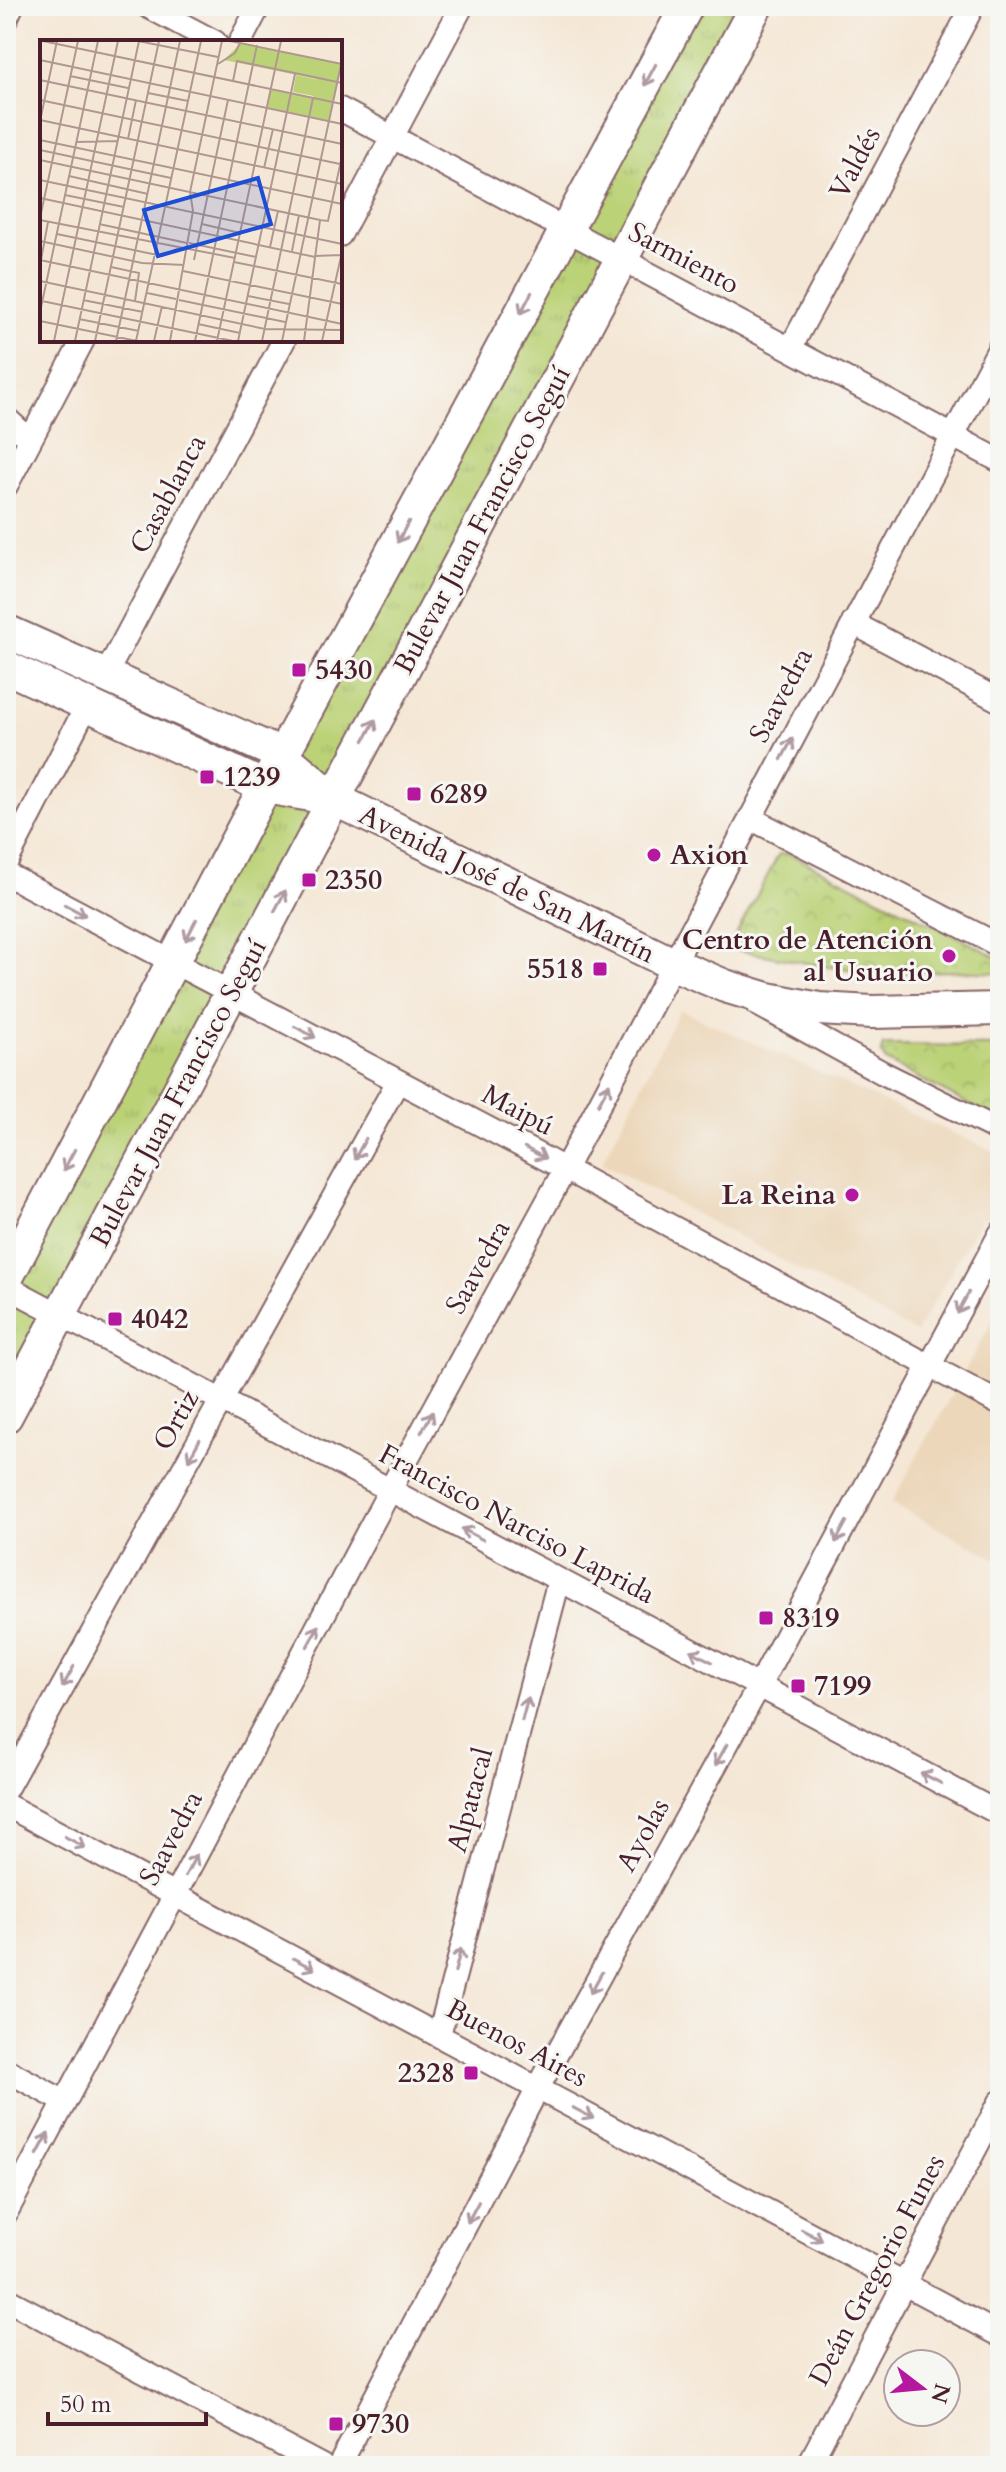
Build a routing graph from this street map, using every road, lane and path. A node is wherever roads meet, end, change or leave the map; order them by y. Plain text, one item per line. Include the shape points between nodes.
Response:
1 (12, 6) edge
2 (147, 6) edge
3 (259, 6) edge
4 (462, 6) edge
5 (687, 6) edge
6 (756, 6) edge
7 (973, 6) edge
8 (6, 19) edge
9 (211, 40) edge
10 (241, 40) edge
11 (342, 110) edge
12 (393, 137) junction
13 (566, 229) junction
14 (342, 231) edge
15 (621, 259) junction
16 (82, 342) edge
17 (283, 342) edge
18 (1000, 347) edge
19 (790, 349) junction
20 (6, 418) edge
21 (953, 436) junction
22 (30, 440) junction
23 (1000, 461) edge
24 (6, 486) edge
25 (853, 623) junction
26 (6, 631) edge
27 (6, 667) edge
28 (105, 676) junction
29 (1000, 701) edge
30 (87, 705) junction
31 (282, 755) junction
32 (265, 787) junction
33 (334, 799) junction
34 (750, 818) junction
35 (6, 863) edge
36 (6, 874) edge
37 (1000, 946) edge
38 (174, 963) junction
39 (673, 964) junction
40 (725, 986) junction
41 (231, 993) junction
42 (1000, 1009) edge
43 (398, 1081) junction
44 (1000, 1131) edge
45 (565, 1169) junction
46 (1000, 1234) edge
47 (6, 1279) edge
48 (6, 1286) edge
49 (59, 1316) junction
50 (930, 1366) junction
51 (221, 1401) junction
52 (1000, 1404) edge
53 (6, 1416) edge
54 (390, 1490) junction
55 (559, 1580) junction
56 (759, 1686) junction
57 (6, 1789) edge
58 (6, 1805) edge
59 (1000, 1814) edge
60 (175, 1895) junction
61 (439, 2035) junction
62 (6, 2070) edge
63 (538, 2088) junction
64 (65, 2102) junction
65 (1000, 2102) edge
66 (6, 2213) edge
67 (904, 2284) junction
68 (6, 2299) edge
69 (1000, 2335) edge
70 (322, 2466) edge
71 (339, 2466) edge
72 (808, 2466) edge

1 - 8 street
2 - 9 street
3 - 10 street
4 - 12 street
5 -> 13 main road
6 - 15 main road, Bulevar Juan Francisco Seguí
7 - 19 street, Valdés
11 - 12 street, Sarmiento
12 - 13 street, Sarmiento
12 - 14 street
13 - 15 street, Sarmiento
13 -> 31 main road
15 - 19 street, Sarmiento
33 -> 15 main road, Bulevar Juan Francisco Seguí
16 - 22 street
17 - 28 street, Casablanca
18 - 21 street, Saavedra
19 - 21 street, Sarmiento
20 - 22 street
21 - 23 street, Sarmiento
21 - 25 street, Saavedra
22 - 24 street
25 - 29 street
34 -> 25 street, Saavedra
26 - 28 main road, Avenida José de San Martín
27 - 30 main road, Avenida José de San Martín
28 - 31 main road, Avenida José de San Martín
30 - 32 main road, Avenida José de San Martín
30 - 35 street
31 - 32 main road
31 - 33 main road, Avenida José de San Martín
32 - 33 main road, Avenida José de San Martín
32 -> 38 main road
33 - 39 main road, Avenida José de San Martín
41 -> 33 main road, Bulevar Juan Francisco Seguí
34 - 37 street
34 - 39 street, Saavedra
36 -> 38 street, Maipú
38 - 41 street, Maipú
38 -> 47 main road
39 - 40 main road, Avenida José de San Martín
45 -> 39 street, Saavedra
40 - 42 main road, Avenida José de San Martín via 819,1009
40 - 44 street, Avenida José de San Martín
41 -> 43 street, Maipú
41 - 49 main road, Bulevar Juan Francisco Seguí
43 -> 45 street, Maipú
43 -> 51 street, Ortiz
45 - 50 street, Maipú
54 -> 45 street, Saavedra
46 -> 50 street, Ayolas
48 - 49 street, Francisco Narciso Laprida
49 - 51 street, Francisco Narciso Laprida
49 - 53 main road, Bulevar Juan Francisco Seguí
50 - 52 street, Maipú
50 -> 56 street, Ayolas
51 - 54 street, Francisco Narciso Laprida
51 -> 57 street, Ortiz
55 -> 54 street, Francisco Narciso Laprida
60 -> 54 street, Saavedra
56 -> 55 street, Francisco Narciso Laprida
61 -> 55 street, Alpatacal
59 -> 56 street, Francisco Narciso Laprida
56 -> 63 street, Ayolas
58 -> 60 street, Buenos Aires
60 -> 61 street, Buenos Aires
60 - 64 street, Saavedra
61 - 63 street, Buenos Aires
62 - 64 street
63 -> 67 street, Buenos Aires
63 -> 71 street, Ayolas
66 -> 64 street, Saavedra
65 - 67 street, Deán Gregorio Funes
67 - 69 street, Buenos Aires
67 - 72 street, Deán Gregorio Funes
68 - 70 street

